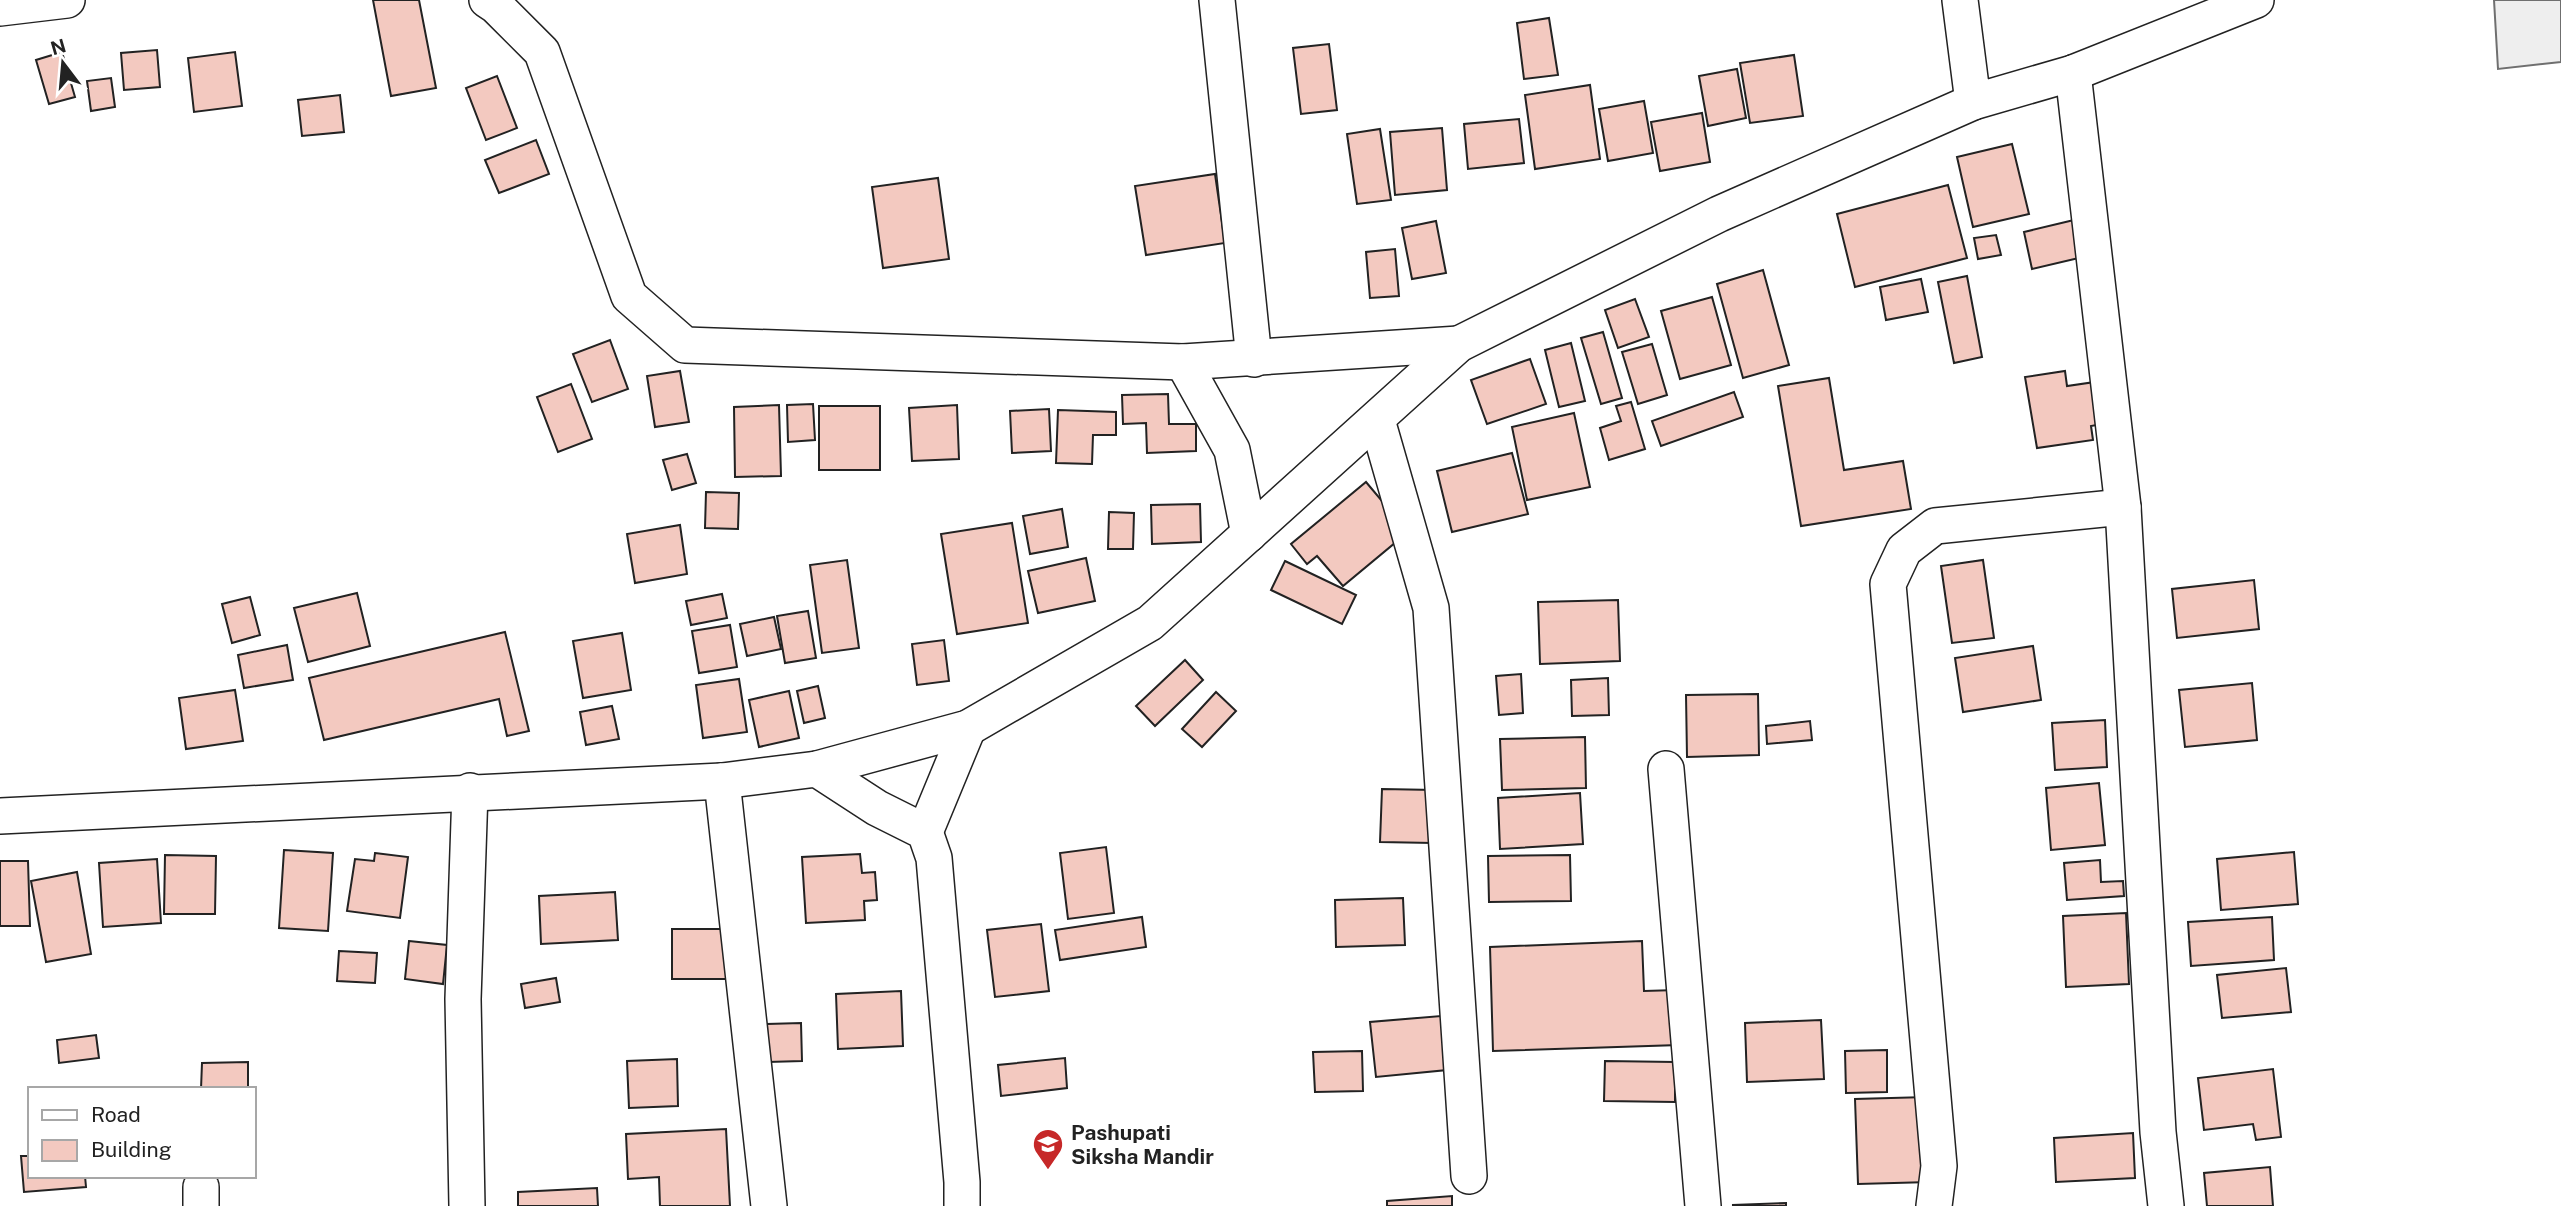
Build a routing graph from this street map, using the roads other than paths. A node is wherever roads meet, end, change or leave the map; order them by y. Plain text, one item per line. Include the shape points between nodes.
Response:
1 (67, 0) edge
2 (487, 0) edge
3 (1217, 0) edge
4 (1960, 0) edge
5 (2256, 0) edge
6 (0, 8) edge
7 (2073, 73) junction
8 (1973, 102) junction
9 (1459, 344) junction
10 (1254, 359) junction
11 (1183, 362) junction
12 (1377, 420) junction
13 (2123, 507) junction
14 (1249, 534) junction
15 (968, 728) junction
16 (817, 769) junction
17 (1666, 769) dead end
18 (722, 781) junction
19 (470, 792) junction
20 (0, 816) edge
21 (925, 832) junction
22 (1469, 1176) dead end
23 (467, 1206) edge
24 (769, 1206) edge
25 (962, 1206) edge
26 (1703, 1206) edge
27 (1934, 1206) edge
28 (2166, 1206) edge

1 - 6 street
2 - 11 street via 542,52 629,296 685,345
3 - 10 street
4 - 8 street
5 - 7 street
7 - 8 street
7 - 13 street
8 - 9 street via 1719,214
9 - 10 street
9 - 12 street
10 - 11 street
11 - 14 street via 1232,450
12 - 14 street
12 - 22 street via 1431,608
13 - 27 street via 1935,526 1904,550 1888,584 1939,1166
13 - 28 street
14 - 15 street via 1150,622
15 - 16 street
15 - 21 street
16 - 18 street
16 - 21 street
17 - 26 street
18 - 19 street
18 - 24 street
19 - 20 street
19 - 23 street via 463,999
21 - 25 street via 934,858

